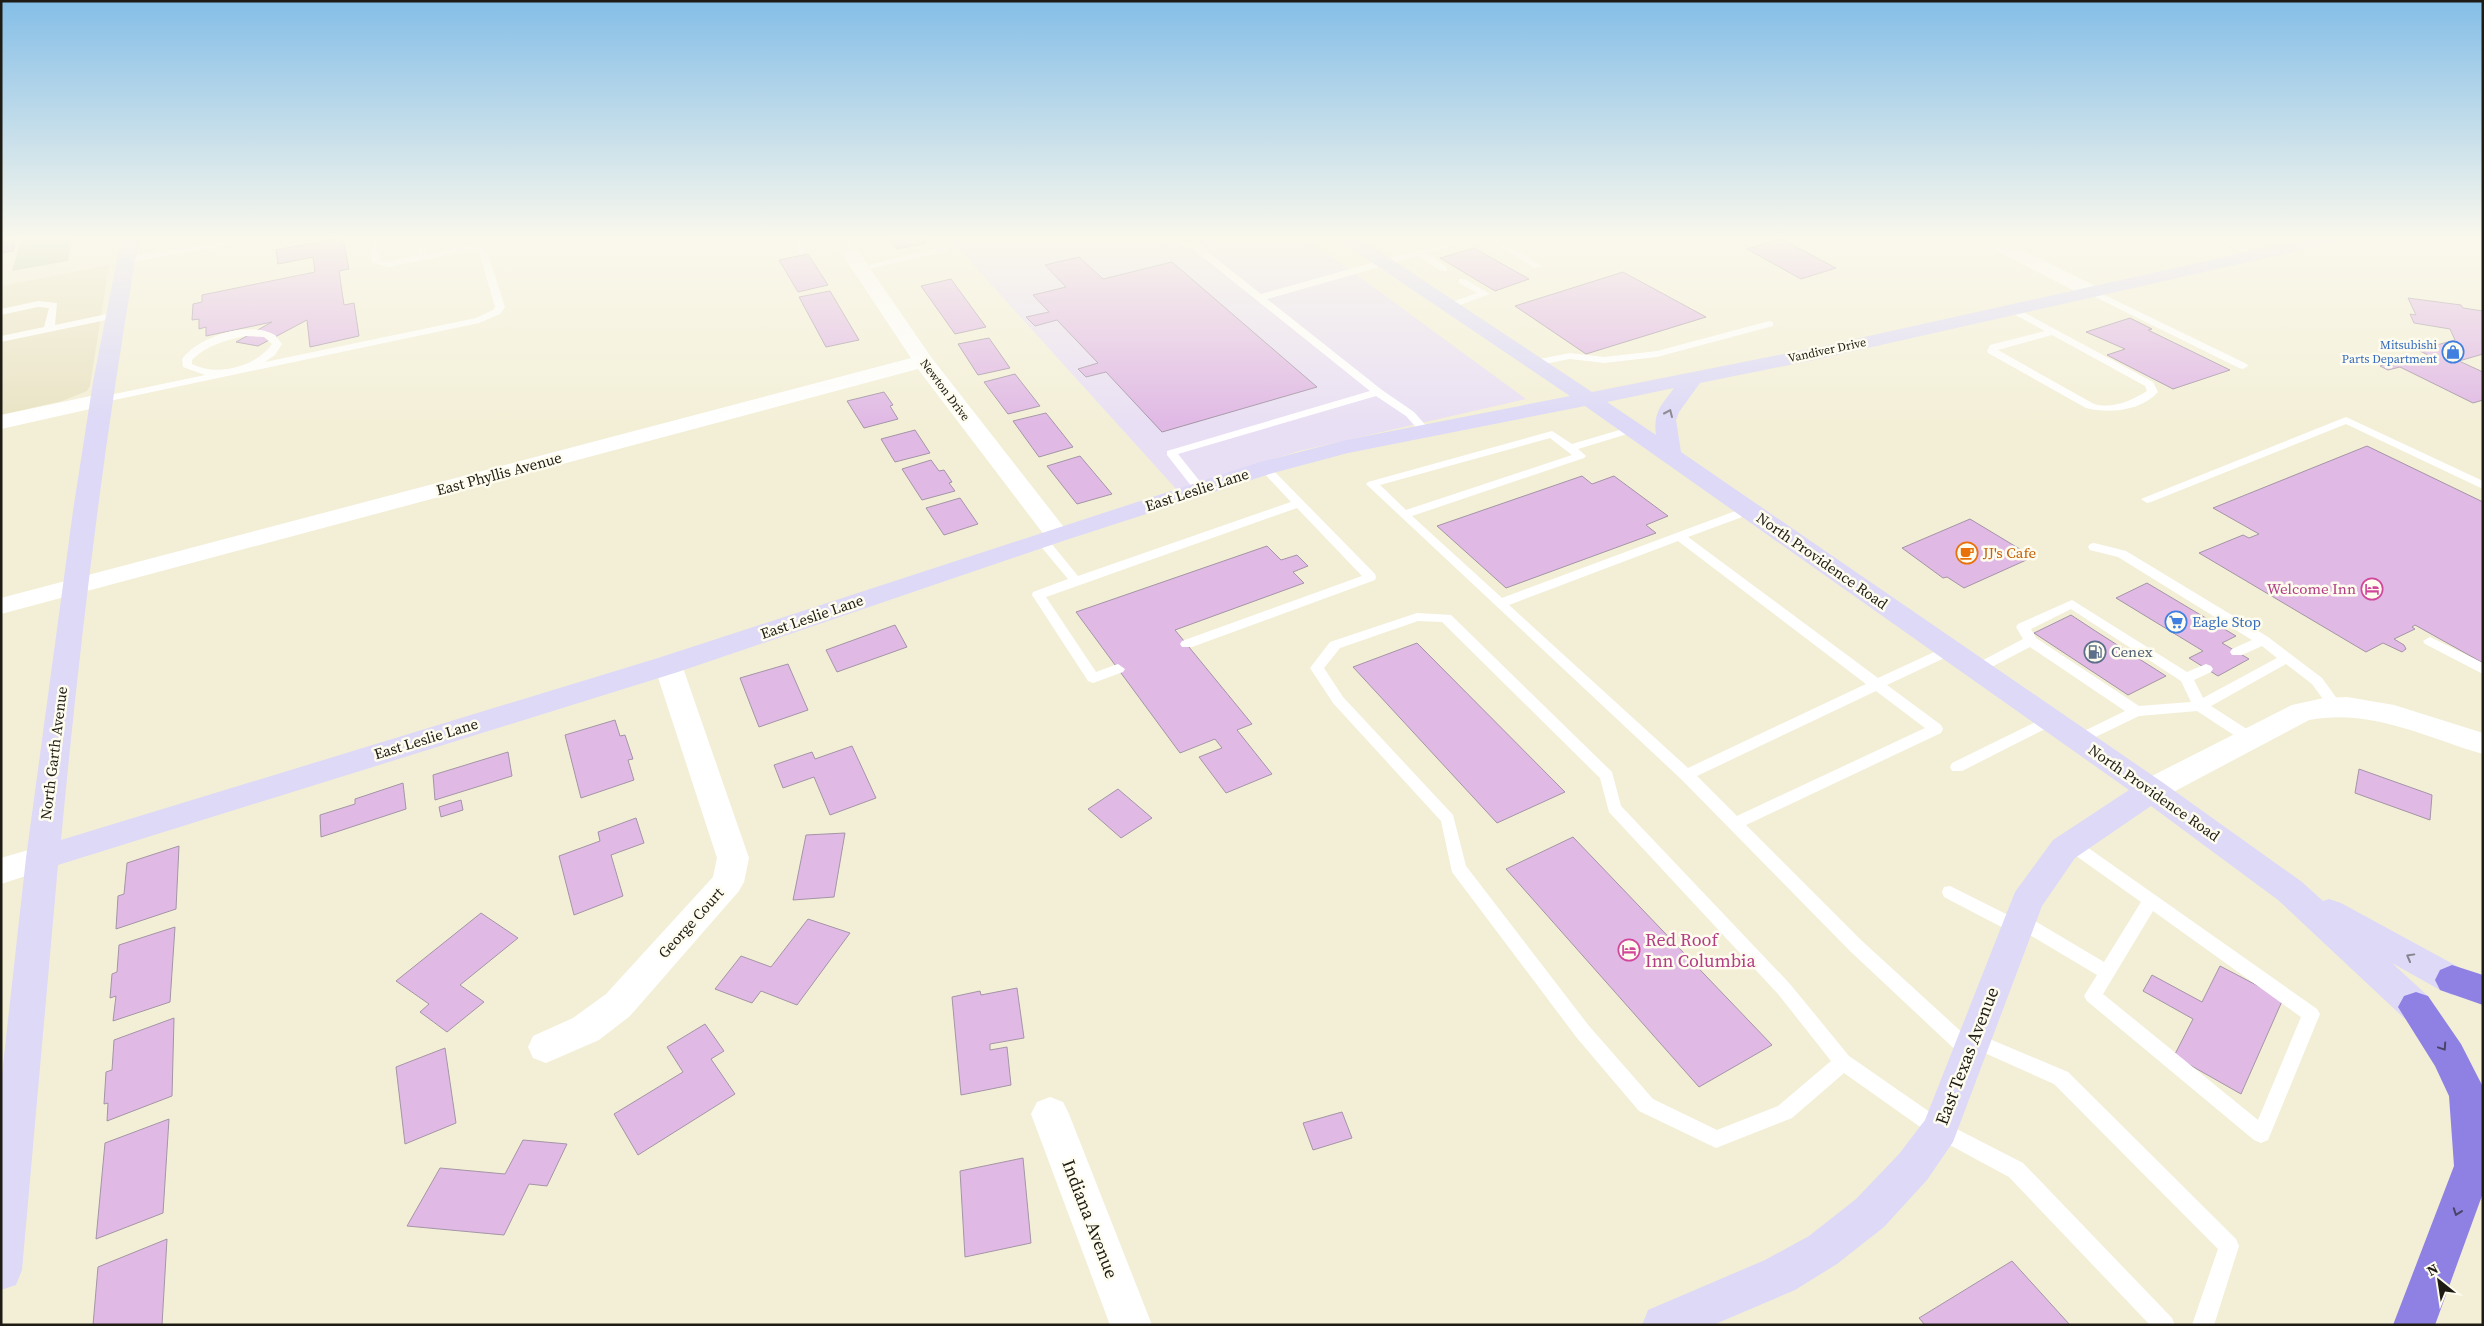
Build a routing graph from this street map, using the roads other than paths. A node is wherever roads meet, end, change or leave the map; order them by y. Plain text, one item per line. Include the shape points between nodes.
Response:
1 (119, 301) edge
2 (498, 301) edge
3 (883, 301) edge
4 (1262, 301) edge
5 (1441, 301) edge
6 (1464, 301) edge
7 (2048, 301) edge
8 (2110, 301) edge
9 (1449, 306) junction
10 (2011, 309) junction
11 (1, 312) edge
12 (116, 315) junction
13 (1768, 324) dead end
14 (49, 329) junction
15 (2054, 332) junction
16 (1, 338) edge
17 (923, 362) junction
18 (1534, 364) junction
19 (2243, 366) dead end
20 (229, 372) junction
21 (1693, 378) junction
22 (1378, 392) junction
23 (1589, 399) junction
24 (100, 400) junction
25 (1, 422) edge
26 (1633, 429) junction
27 (1426, 432) junction
28 (1570, 448) junction
29 (1670, 455) junction
30 (1266, 468) junction
31 (2483, 486) edge
32 (1200, 489) junction
33 (2147, 499) dead end
34 (1299, 503) junction
35 (1749, 510) junction
36 (1404, 515) junction
37 (1679, 536) junction
38 (1049, 537) junction
39 (2094, 547) dead end
40 (1076, 581) junction
41 (75, 587) junction
42 (1501, 603) junction
43 (1, 606) edge
44 (2263, 640) junction
45 (2031, 641) junction
46 (2430, 641) dead end
47 (1187, 644) dead end
48 (1950, 650) junction
49 (2237, 652) dead end
50 (2287, 658) junction
51 (668, 665) junction
52 (1118, 669) dead end
53 (1977, 669) junction
54 (2206, 669) dead end
55 (2483, 669) edge
56 (2186, 678) junction
57 (1876, 685) junction
58 (2200, 706) junction
59 (2336, 707) junction
60 (2136, 711) junction
61 (2050, 720) junction
62 (2251, 739) junction
63 (2079, 740) junction
64 (2483, 744) edge
65 (1958, 767) dead end
66 (1686, 775) junction
67 (2151, 790) junction
68 (1735, 824) junction
69 (2071, 844) junction
70 (42, 858) junction
71 (1, 871) edge
72 (2290, 891) junction
73 (1950, 892) dead end
74 (2151, 900) junction
75 (2018, 923) junction
76 (2107, 972) junction
77 (2468, 985) edge
78 (2416, 1006) joint
79 (1971, 1045) junction
80 (546, 1046) dead end
81 (1843, 1062) junction
82 (1050, 1114) dead end
83 (1940, 1130) junction
84 (1, 1270) edge
85 (1131, 1325) edge
86 (1663, 1325) edge
87 (2164, 1325) edge
88 (2203, 1325) edge
89 (2414, 1325) edge

1 - 12 street, North Garth Avenue
2 - 20 lane via 497,312 479,320
3 - 17 street, Newton Drive
4 - 22 lane
5 - 9 street, North Providence Road
6 - 9 lane
7 - 10 street, Vandiver Drive
8 - 19 lane
9 - 18 street, North Providence Road
10 - 15 lane
10 - 21 street, Vandiver Drive
11 - 14 lane via 38,304 54,305
12 - 14 lane
12 - 24 street, North Garth Avenue
13 - 18 lane via 1657,354 1604,360 1570,356
14 - 16 lane
15 - 15 lane via 2149,384 2153,392 2133,404 2101,410 1992,351 1994,347
17 - 38 street, Newton Drive
17 - 41 street, East Phyllis Avenue
18 - 23 street, North Providence Road
20 - 20 lane via 268,356 277,344 275,338 259,333 230,336 202,346 187,359 192,370
20 - 24 lane
21 - 23 street, Vandiver Drive
29 -> 21 street via 1665,420
22 - 27 lane via 1410,414
22 - 32 lane via 1171,453
23 - 26 street, North Providence Road
23 - 27 street, East Leslie Lane
24 - 25 street
24 - 41 street, North Garth Avenue
26 - 28 lane
26 - 29 street, North Providence Road
27 - 30 street, East Leslie Lane via 1346,447
28 - 36 lane via 1580,456
28 - 36 lane via 1552,434 1372,484
29 - 35 street, North Providence Road
30 - 32 street, East Leslie Lane
30 - 34 lane
31 - 33 lane via 2346,420
32 - 38 street, East Leslie Lane
34 - 40 lane
34 - 47 lane via 1370,577
35 - 37 lane
35 - 48 street, North Providence Road
36 - 42 lane
37 - 42 lane
37 - 57 lane
38 - 40 lane
38 - 51 street, East Leslie Lane
39 - 44 lane via 2122,554
40 - 52 lane via 1038,595 1093,678
41 - 43 street, East Phyllis Avenue
41 - 70 street, North Garth Avenue
42 - 66 lane
44 - 49 lane
44 - 50 lane
45 - 53 lane
45 - 56 lane via 2023,627 2072,604 2103,630
45 - 60 lane via 2056,652
46 - 55 lane
48 - 53 street, North Providence Road
48 - 57 lane
50 - 58 lane
50 - 59 lane via 2317,680
51 - 70 street, East Leslie Lane
51 - 80 street, George Court via 733,858 728,882 618,1005 586,1029
53 - 61 street, North Providence Road
54 - 56 lane
56 - 58 lane
57 - 66 lane
57 - 68 lane via 1936,729
58 - 60 lane
58 - 62 lane
59 - 62 street via 2323,706 2302,712
59 - 64 street via 2365,709 2423,722
60 - 63 lane
61 - 63 street, North Providence Road
61 - 65 lane
62 - 67 street
63 - 67 street, North Providence Road
66 - 68 lane
67 - 69 street, East Texas Avenue
67 - 72 street, North Providence Road
68 - 79 lane via 1856,946
69 - 74 lane
69 - 75 street, East Texas Avenue via 2027,901
70 - 71 street
70 - 84 street, North Garth Avenue
77 -> 72 street, North Providence Road
72 - 78 street, North Providence Road
73 - 75 lane
74 - 76 lane
74 - 76 lane via 2311,1014 2261,1134 2093,996
75 - 76 lane
75 - 79 street, East Texas Avenue
78 -> 89 highway via 2448,1055 2468,1095 2473,1166
79 - 83 street, East Texas Avenue
79 - 88 lane via 2060,1078 2229,1246
81 - 81 lane via 1784,989 1614,808 1607,776 1446,618 1416,617 1335,645 1317,668 1338,700 1448,819 1458,868 1583,1032 1646,1106 1716,1139 1786,1112
81 - 83 lane
82 - 85 street, Indiana Avenue
83 - 86 street, East Texas Avenue via 1913,1167 1870,1213 1823,1250 1780,1275
83 - 87 lane via 2016,1170

